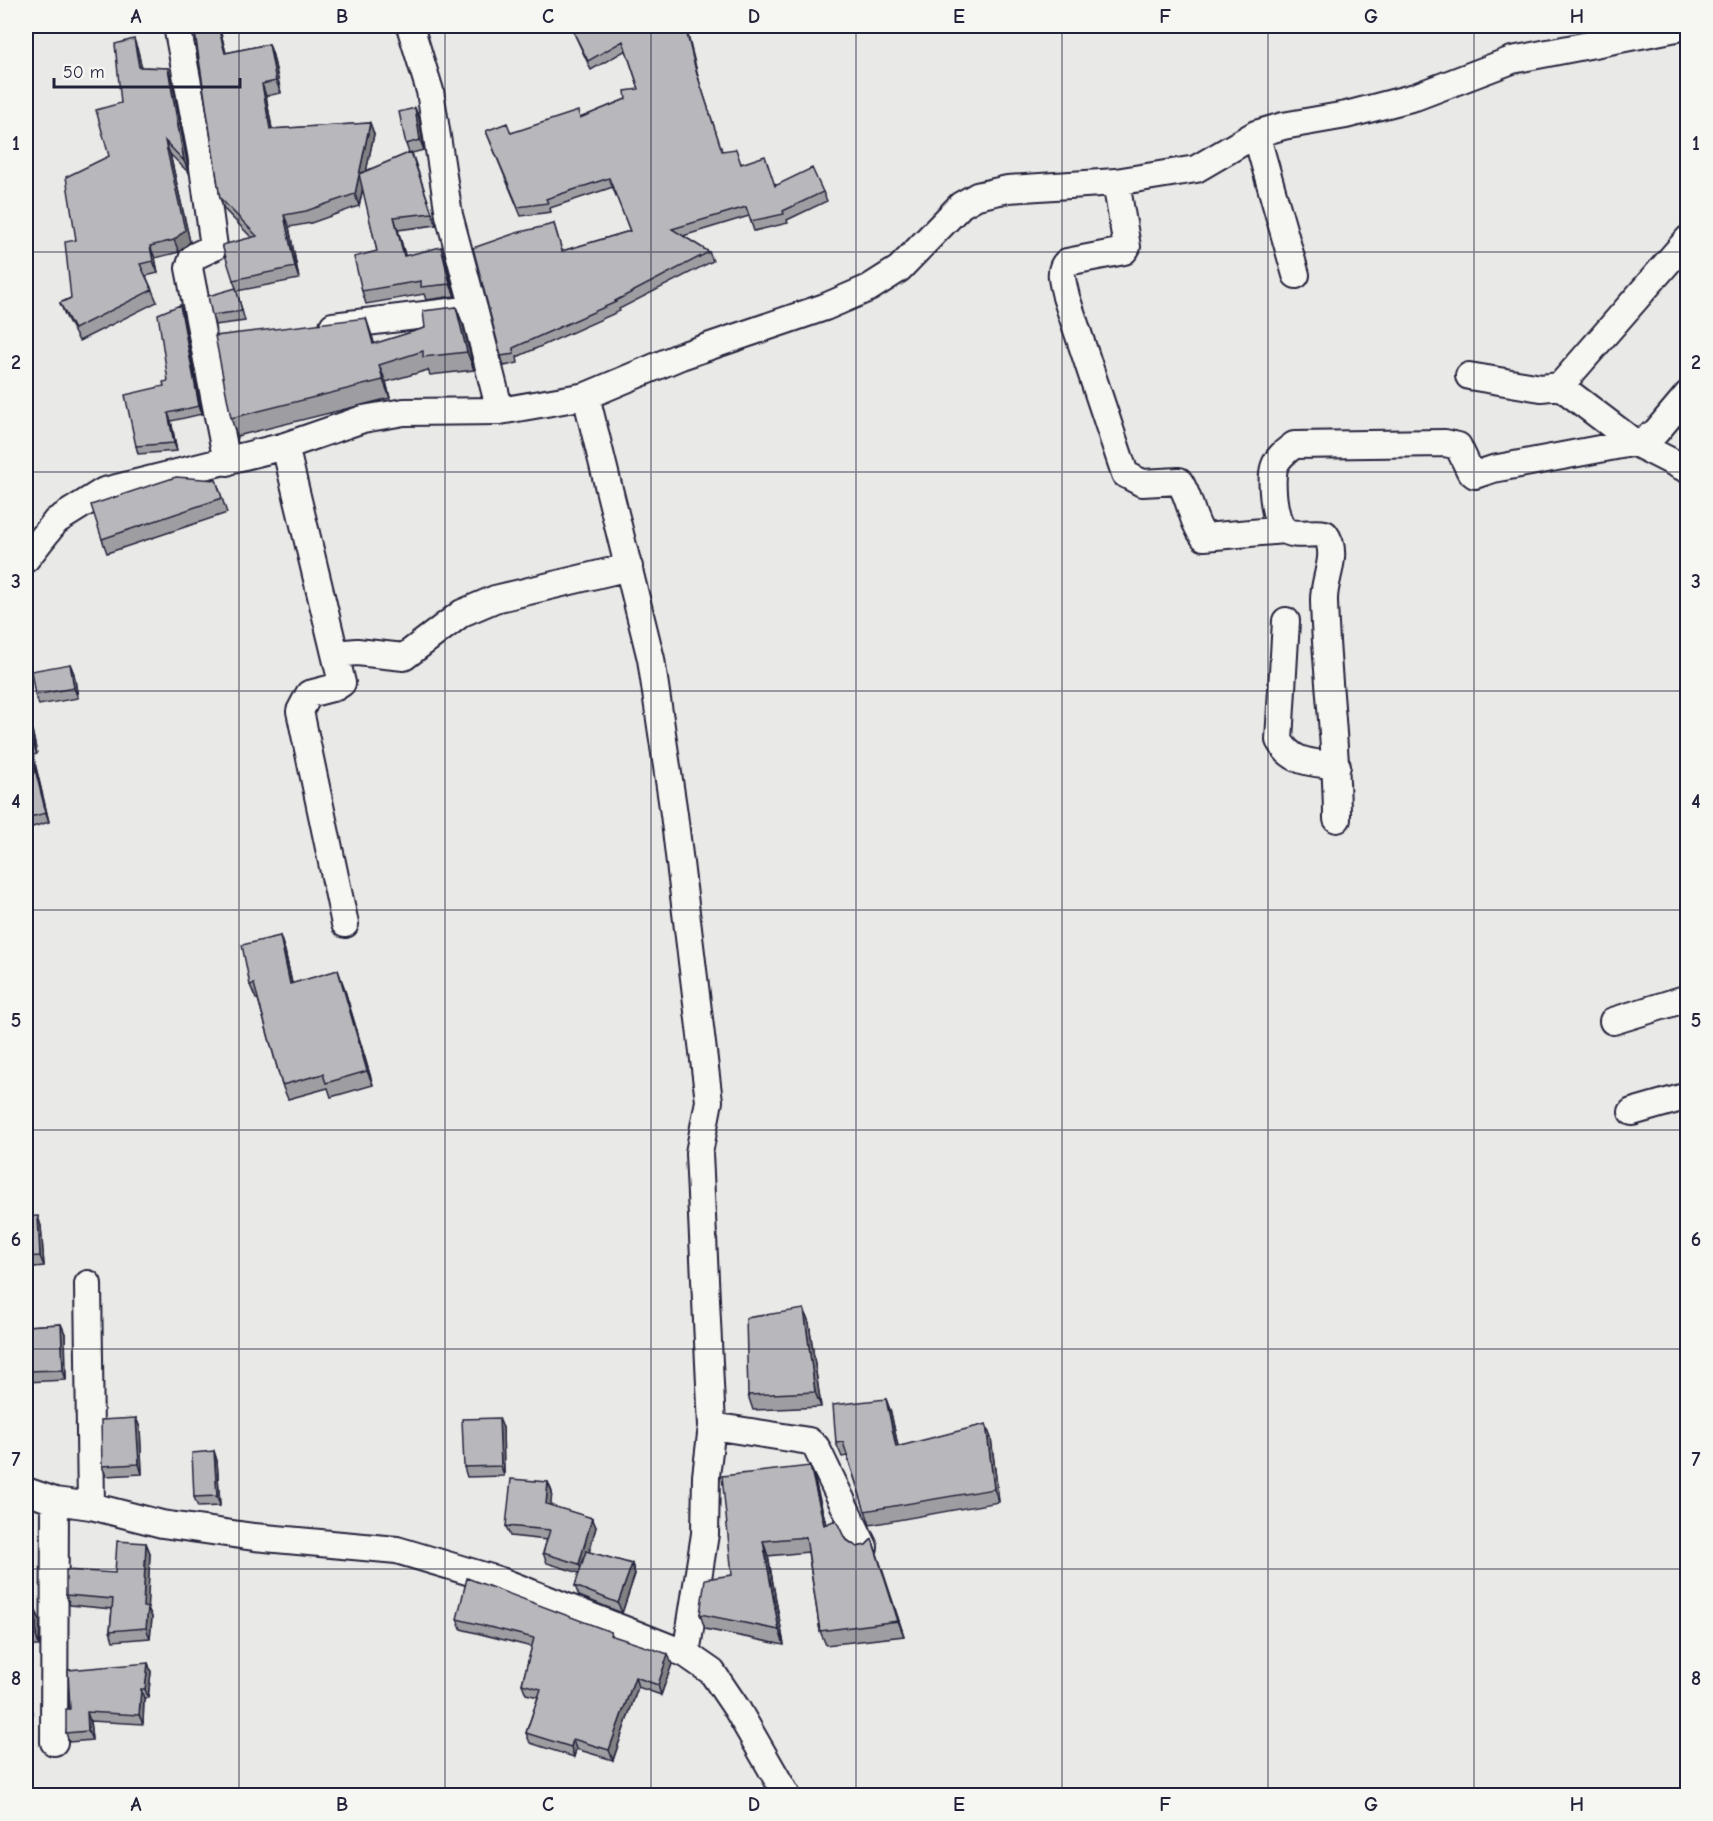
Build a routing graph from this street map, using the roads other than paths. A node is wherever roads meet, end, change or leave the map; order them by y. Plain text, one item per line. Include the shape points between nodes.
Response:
1 (177, 26) edge
2 (410, 26) edge
3 (1687, 26) edge
4 (1256, 134) junction
5 (1116, 182) junction
6 (1688, 239) edge
7 (1296, 275) dead end
8 (474, 309) junction
9 (310, 328) edge
10 (1469, 376) dead end
11 (1560, 386) junction
12 (1688, 394) edge
13 (586, 396) junction
14 (500, 411) junction
15 (1635, 442) junction
16 (285, 446) junction
17 (227, 462) junction
18 (1688, 470) edge
19 (1284, 530) junction
20 (26, 559) edge
21 (629, 567) junction
22 (1286, 621) dead end
23 (335, 654) junction
24 (1337, 766) junction
25 (1337, 819) dead end
26 (345, 924) dead end
27 (1688, 998) edge
28 (1613, 1021) dead end
29 (1688, 1096) edge
30 (1632, 1112) dead end
31 (88, 1284) dead end
32 (712, 1426) junction
33 (26, 1491) edge
34 (55, 1501) junction
35 (90, 1506) junction
36 (864, 1546) edge
37 (686, 1654) junction
38 (54, 1742) dead end
39 (784, 1790) edge

1 - 17 street via 214,247 195,255 189,268 216,339
2 - 8 street via 430,91 450,215
3 - 4 street via 1512,60 1415,97
4 - 5 street via 1196,169
4 - 7 street
5 - 13 street via 1008,189 977,196 961,205 899,269 869,288 825,308 681,356
5 - 19 street via 1127,247 1124,251 1067,262 1061,273 1125,474 1142,483 1179,481 1204,537
6 - 11 street
8 - 9 street
8 - 14 street
10 - 11 street via 1541,388
11 - 15 street
12 - 15 street via 1656,432
13 - 14 street
13 - 21 street
14 - 16 street via 404,412 363,419
15 - 18 street
15 - 19 street via 1475,474 1458,446 1445,443 1294,445 1273,468 1275,511
16 - 17 street
16 - 23 street
17 - 20 street via 104,492 56,521
19 - 24 street via 1320,532 1329,539 1331,559 1323,598
21 - 23 street via 477,606 450,621 404,657
21 - 32 street via 651,659 709,1101 699,1153
22 - 24 street via 1279,740 1286,753 1296,758
23 - 26 street via 341,686 309,694 300,711
24 - 25 street
27 - 28 street
29 - 30 street
31 - 35 street
32 - 36 street via 809,1442 816,1447
32 - 37 street via 705,1534
33 - 34 street
34 - 35 street
34 - 38 street
35 - 37 street via 162,1524 397,1550 501,1581
37 - 39 street via 712,1672

